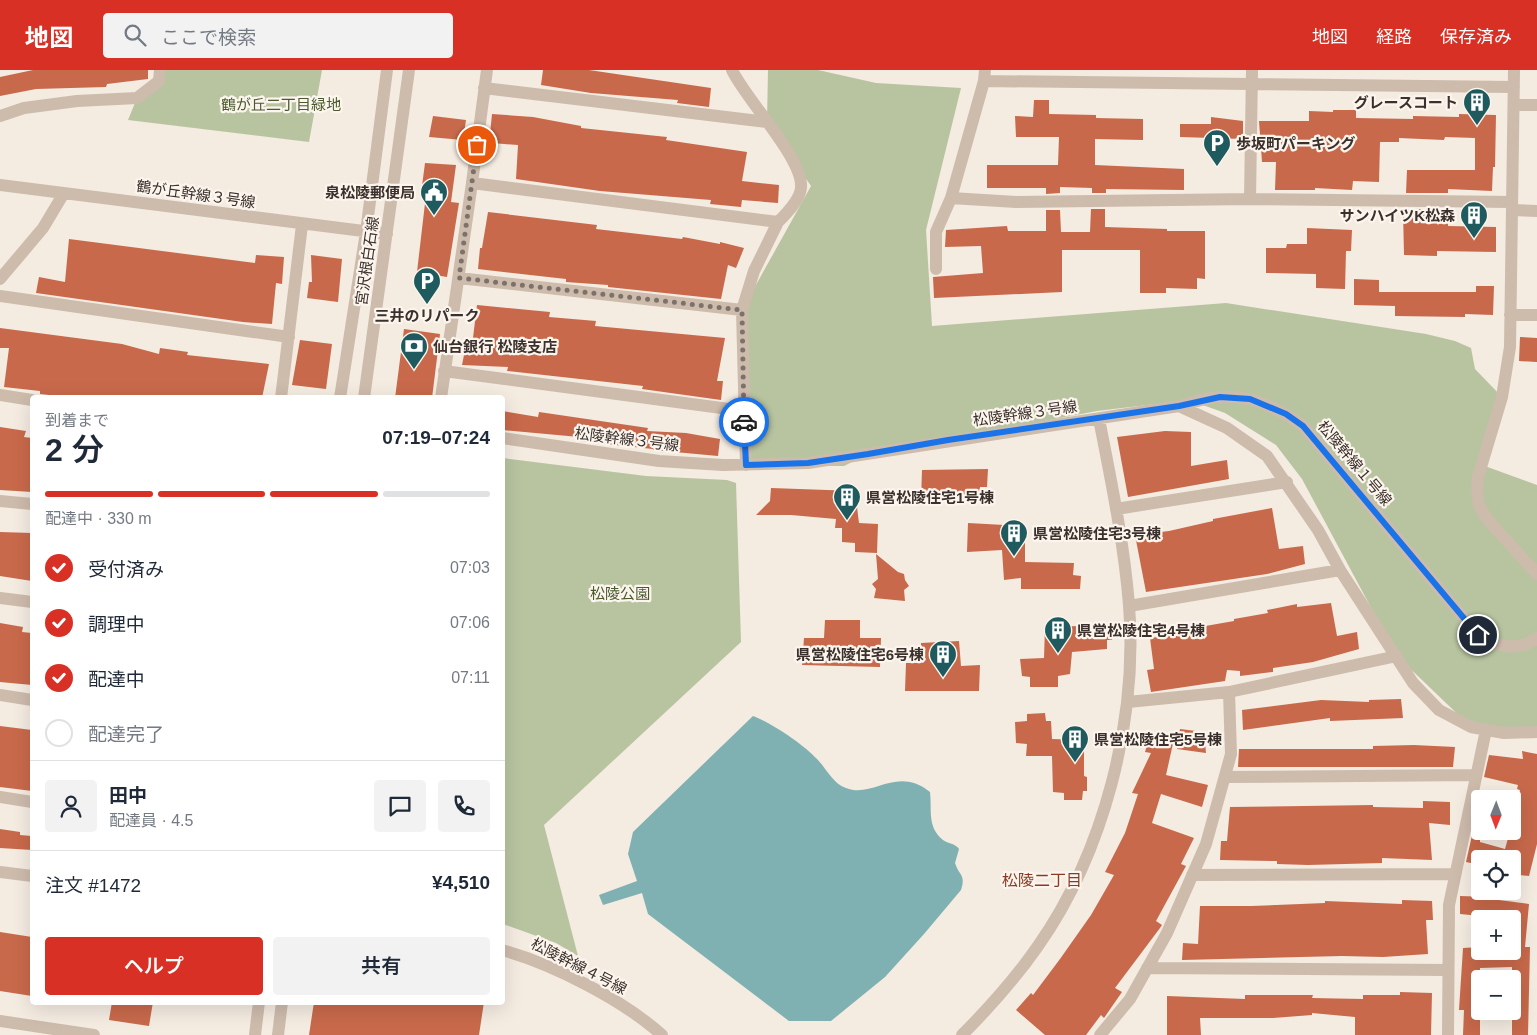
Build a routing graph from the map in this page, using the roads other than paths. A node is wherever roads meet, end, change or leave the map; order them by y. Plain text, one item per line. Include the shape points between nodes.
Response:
1 (160, 70) edge
2 (387, 70) edge
3 (409, 70) edge
4 (487, 70) edge
5 (732, 70) edge
6 (1252, 70) edge
7 (1514, 70) edge
8 (985, 76) edge
9 (1252, 84) junction
10 (1514, 87) junction
11 (484, 88) junction
12 (1514, 105) junction
13 (1537, 105) edge
14 (0, 116) edge
15 (767, 122) junction
16 (472, 183) junction
17 (0, 185) edge
18 (64, 193) junction
19 (951, 198) junction
20 (1250, 199) junction
21 (1512, 206) junction
22 (1537, 211) edge
23 (778, 222) junction
24 (302, 225) junction
25 (366, 232) junction
26 (387, 234) junction
27 (936, 269) dead end
28 (459, 278) junction
29 (0, 279) edge
30 (0, 296) edge
31 (742, 310) junction
32 (1510, 315) junction
33 (1537, 315) edge
34 (289, 337) junction
35 (444, 371) junction
36 (0, 395) edge
37 (280, 395) edge
38 (340, 395) edge
39 (364, 395) edge
40 (441, 395) edge
41 (30, 400) edge
42 (1179, 406) junction
43 (744, 412) junction
44 (1099, 418) junction
45 (505, 438) edge
46 (746, 465) junction
47 (1287, 482) junction
48 (0, 501) edge
49 (30, 504) edge
50 (1116, 509) junction
51 (1340, 570) junction
52 (1537, 574) edge
53 (0, 598) edge
54 (30, 602) edge
55 (1129, 606) junction
56 (1537, 638) edge
57 (1397, 656) junction
58 (1229, 692) junction
59 (0, 695) edge
60 (30, 700) edge
61 (1128, 702) junction
62 (1486, 730) junction
63 (1537, 732) edge
64 (1476, 775) junction
65 (1225, 777) junction
66 (0, 797) edge
67 (30, 802) edge
68 (0, 872) edge
69 (1455, 874) junction
70 (1192, 875) junction
71 (30, 876) edge
72 (505, 951) edge
73 (1147, 968) junction
74 (1448, 970) junction
75 (259, 1005) edge
76 (282, 1005) edge
77 (0, 1021) edge
78 (1105, 1033) edge
79 (94, 1035) edge
80 (255, 1035) edge
81 (278, 1035) edge
82 (662, 1035) edge
83 (962, 1035) edge
84 (1448, 1035) edge

1 - 14 street via 159,81 137,98 24,108
2 - 25 street
3 - 26 street, 宮沢根白石線
4 - 11 street
5 - 15 street via 740,87
6 - 9 street
7 - 10 street
8 - 9 street
8 - 19 street
9 - 10 street
9 - 20 street
10 - 12 street
11 - 15 street
11 - 16 street
12 - 13 street
12 - 21 street
15 - 23 street via 798,170 801,189 789,211
16 - 23 street
16 - 28 street
17 - 18 street, 鶴が丘幹線３号線
18 - 24 street, 鶴が丘幹線３号線
18 - 29 street via 43,228
19 - 20 street via 1016,202
19 - 27 street via 936,232
20 - 21 street
21 - 22 street
21 - 32 street
23 - 31 street via 754,271
24 - 25 street, 鶴が丘幹線３号線
24 - 34 street
25 - 26 street, 鶴が丘幹線３号線
25 - 38 street
26 - 39 street, 宮沢根白石線
28 - 31 street
28 - 35 street
30 - 34 street
31 - 43 street
32 - 33 street
32 - 52 street via 1510,347 1502,397 1478,477 1477,492 1479,505 1487,519
34 - 37 street
35 - 40 street
35 - 43 street
36 - 41 street
42 - 44 street, 松陵幹線１号線
42 - 47 street via 1227,428 1267,456
42 - 56 street, 松陵幹線１号線 via 1220,397 1250,399 1286,414 1303,426 1478,635 1504,647 1518,646
43 - 46 street
44 - 46 street, 松陵幹線３号線 via 808,463
44 - 50 street, 松陵幹線３号線
45 - 46 street, 松陵幹線３号線 via 659,461
47 - 50 street
47 - 51 street
48 - 49 street
50 - 55 street, 松陵幹線３号線
51 - 55 street
51 - 57 street
53 - 54 street
55 - 61 street, 松陵幹線３号線
57 - 58 street
57 - 62 street via 1413,683 1439,710 1471,727
58 - 61 street
58 - 65 street via 1231,754
59 - 60 street
61 - 83 street, 松陵幹線３号線 via 1113,776 1094,837 1072,888 1018,974
62 - 63 street
62 - 64 street
64 - 65 street
64 - 69 street
65 - 70 street via 1206,844
66 - 67 street
68 - 71 street
69 - 70 street
69 - 74 street via 1449,905
70 - 73 street via 1167,933
72 - 82 street, 松陵幹線４号線 via 581,982
73 - 74 street
73 - 78 street via 1130,999
74 - 84 street
75 - 80 street
76 - 81 street
77 - 79 street

